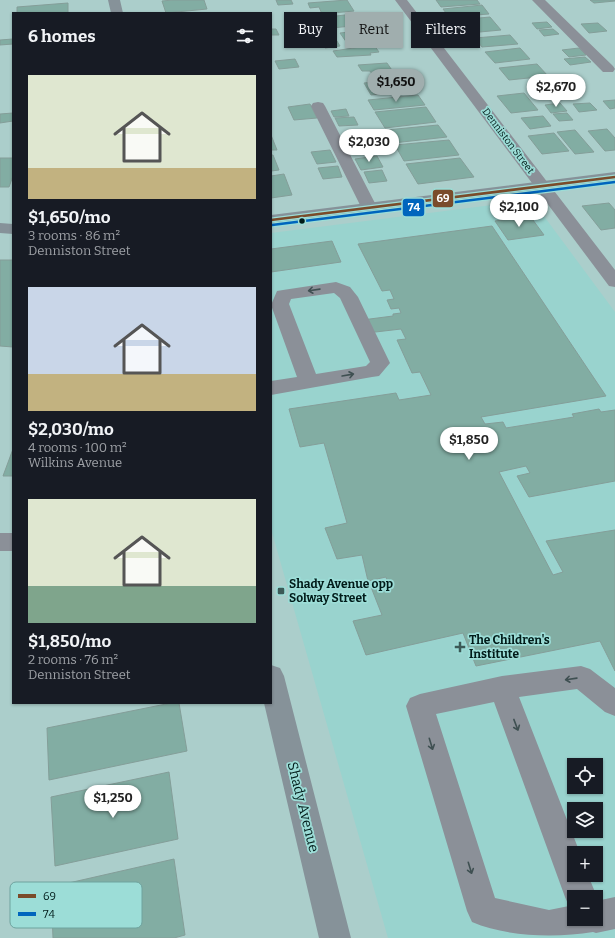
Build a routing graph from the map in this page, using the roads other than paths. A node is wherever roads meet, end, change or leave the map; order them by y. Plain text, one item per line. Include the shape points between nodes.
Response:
1 (114, 0) edge
2 (401, 0) edge
3 (538, 0) edge
4 (117, 12) edge
5 (608, 69) dead end
6 (318, 106) dead end
7 (615, 177) edge
8 (542, 186) junction
9 (370, 208) junction
10 (272, 220) edge
11 (0, 228) edge
12 (12, 228) edge
13 (615, 282) edge
14 (309, 381) junction
15 (272, 388) edge
16 (0, 542) edge
17 (12, 542) edge
18 (272, 680) edge
19 (502, 688) junction
20 (615, 704) edge
21 (578, 890) edge
22 (615, 913) edge
23 (603, 916) edge
24 (567, 922) edge
25 (335, 938) edge

1 - 4 main road
2 - 8 street, Denniston Street
3 - 5 street
6 - 9 street
7 - 8 main road
8 - 9 main road
8 - 13 street, Denniston Street
9 - 10 main road
11 - 12 main road
14 -> 14 street via 372,371 380,363 349,297 336,287 283,295 280,304
14 - 15 street
16 - 17 street
18 - 25 main road, Shady Avenue
20 -> 19 street via 581,678
19 -> 21 street
19 -> 24 street via 420,706 483,911 549,926
22 - 23 street

